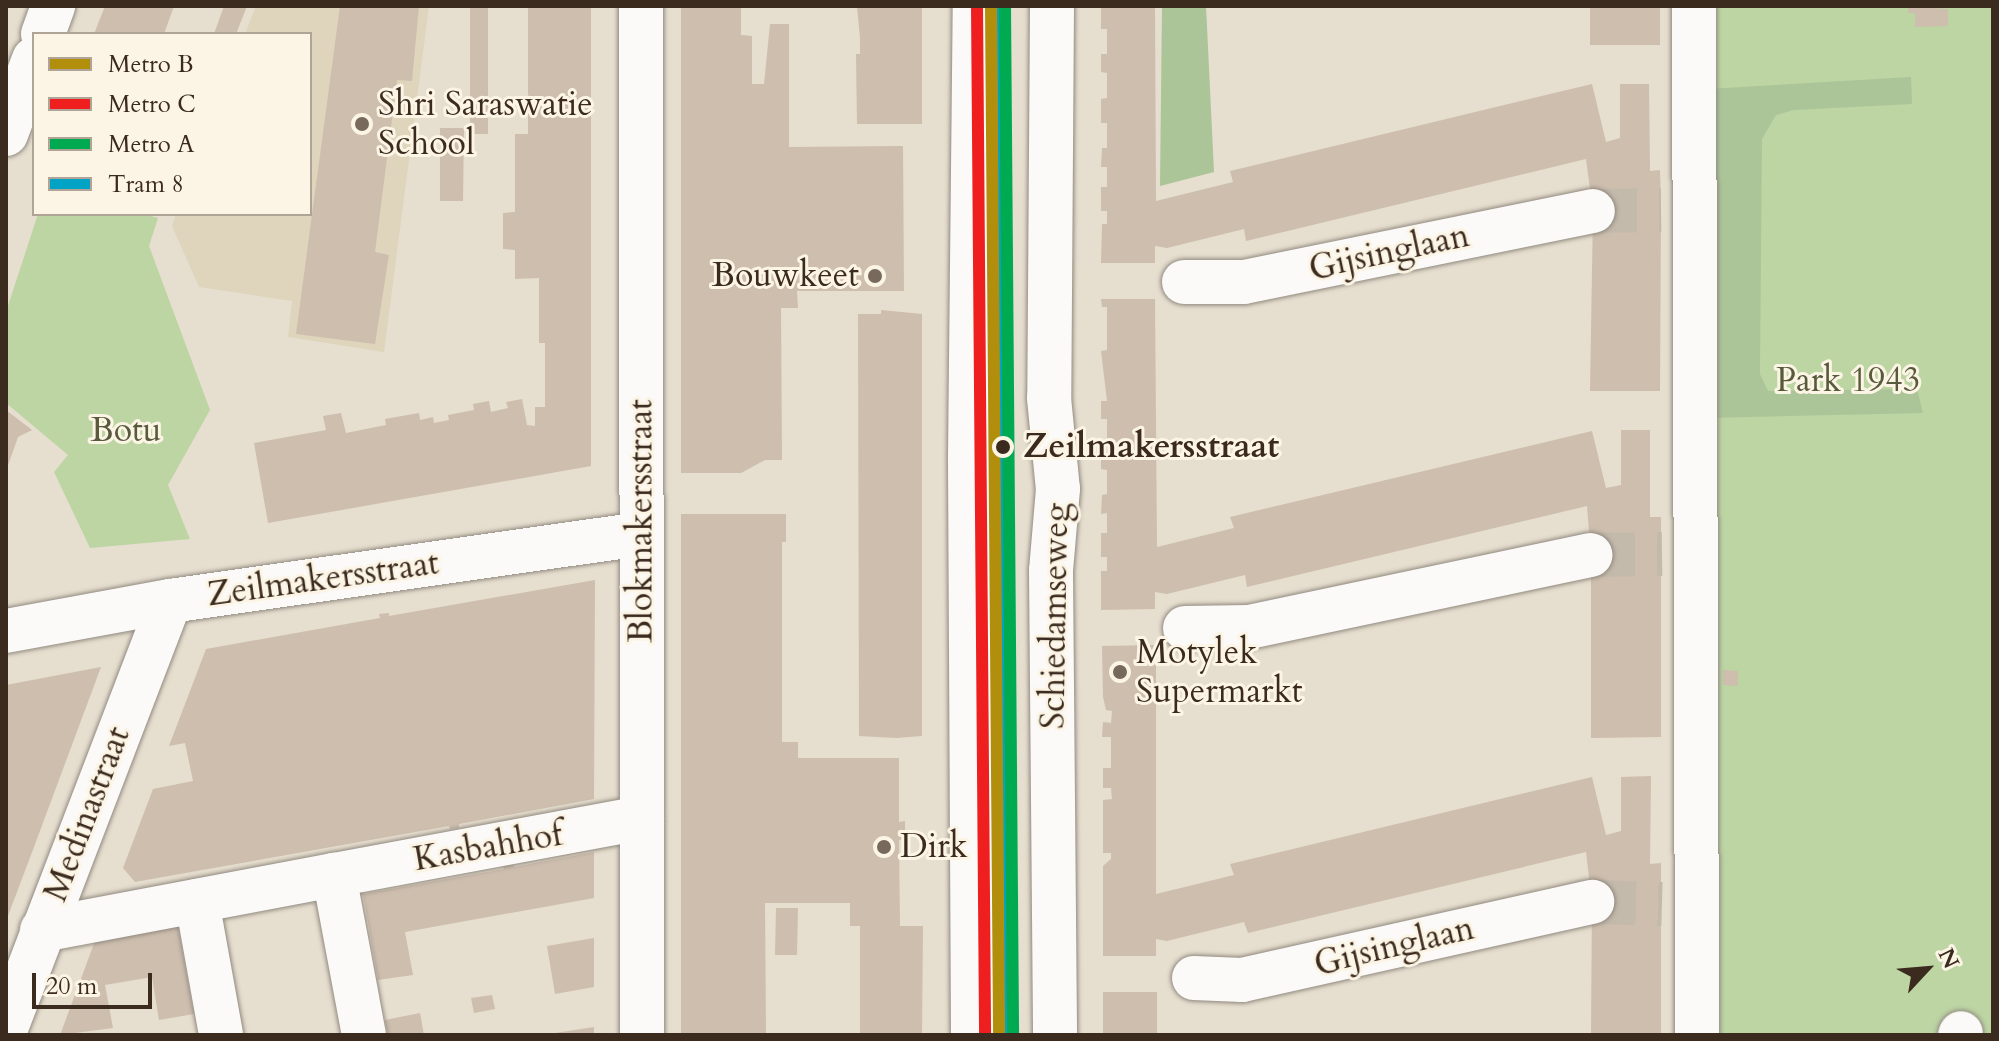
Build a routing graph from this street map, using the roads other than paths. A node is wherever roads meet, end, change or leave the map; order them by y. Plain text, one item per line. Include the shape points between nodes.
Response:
1 (53, 6) edge
2 (641, 6) edge
3 (975, 6) edge
4 (1052, 6) edge
5 (1694, 6) edge
6 (44, 32) edge
7 (32, 64) edge
8 (6, 134) edge
9 (1593, 211) tunnel mouth
10 (1184, 282) dead end
11 (641, 534) junction
12 (1591, 555) tunnel mouth
13 (170, 601) junction
14 (1185, 628) dead end
15 (6, 631) edge
16 (642, 818) junction
17 (334, 875) junction
18 (197, 901) junction
19 (1592, 902) tunnel mouth
20 (42, 930) junction
21 (1194, 978) dead end
22 (6, 1028) edge
23 (221, 1035) edge
24 (364, 1035) edge
25 (642, 1035) edge
26 (973, 1035) edge
27 (1055, 1035) edge
28 (1697, 1035) edge

1 - 6 street
2 - 11 street, Blokmakersstraat
3 - 26 street via 970,456
4 - 27 street, Schiedamseweg via 1049,398 1058,489 1051,571
5 - 28 street via 1677,212 1697,439 1678,555 1678,905
7 - 8 street
9 - 10 street, Gijsinglaan via 1244,282
11 - 13 street, Zeilmakersstraat
11 - 16 street, Blokmakersstraat
12 - 14 street via 1249,627
13 - 15 street, Zeilmakersstraat
13 - 20 street, Medinastraat
16 - 17 street, Kasbahhof
16 - 25 street, Blokmakersstraat
17 - 18 street, Kasbahhof
17 - 24 street
18 - 20 street, Kasbahhof
18 - 23 street
19 - 21 street, Gijsinglaan via 1242,980
20 - 22 street, Medinastraat

